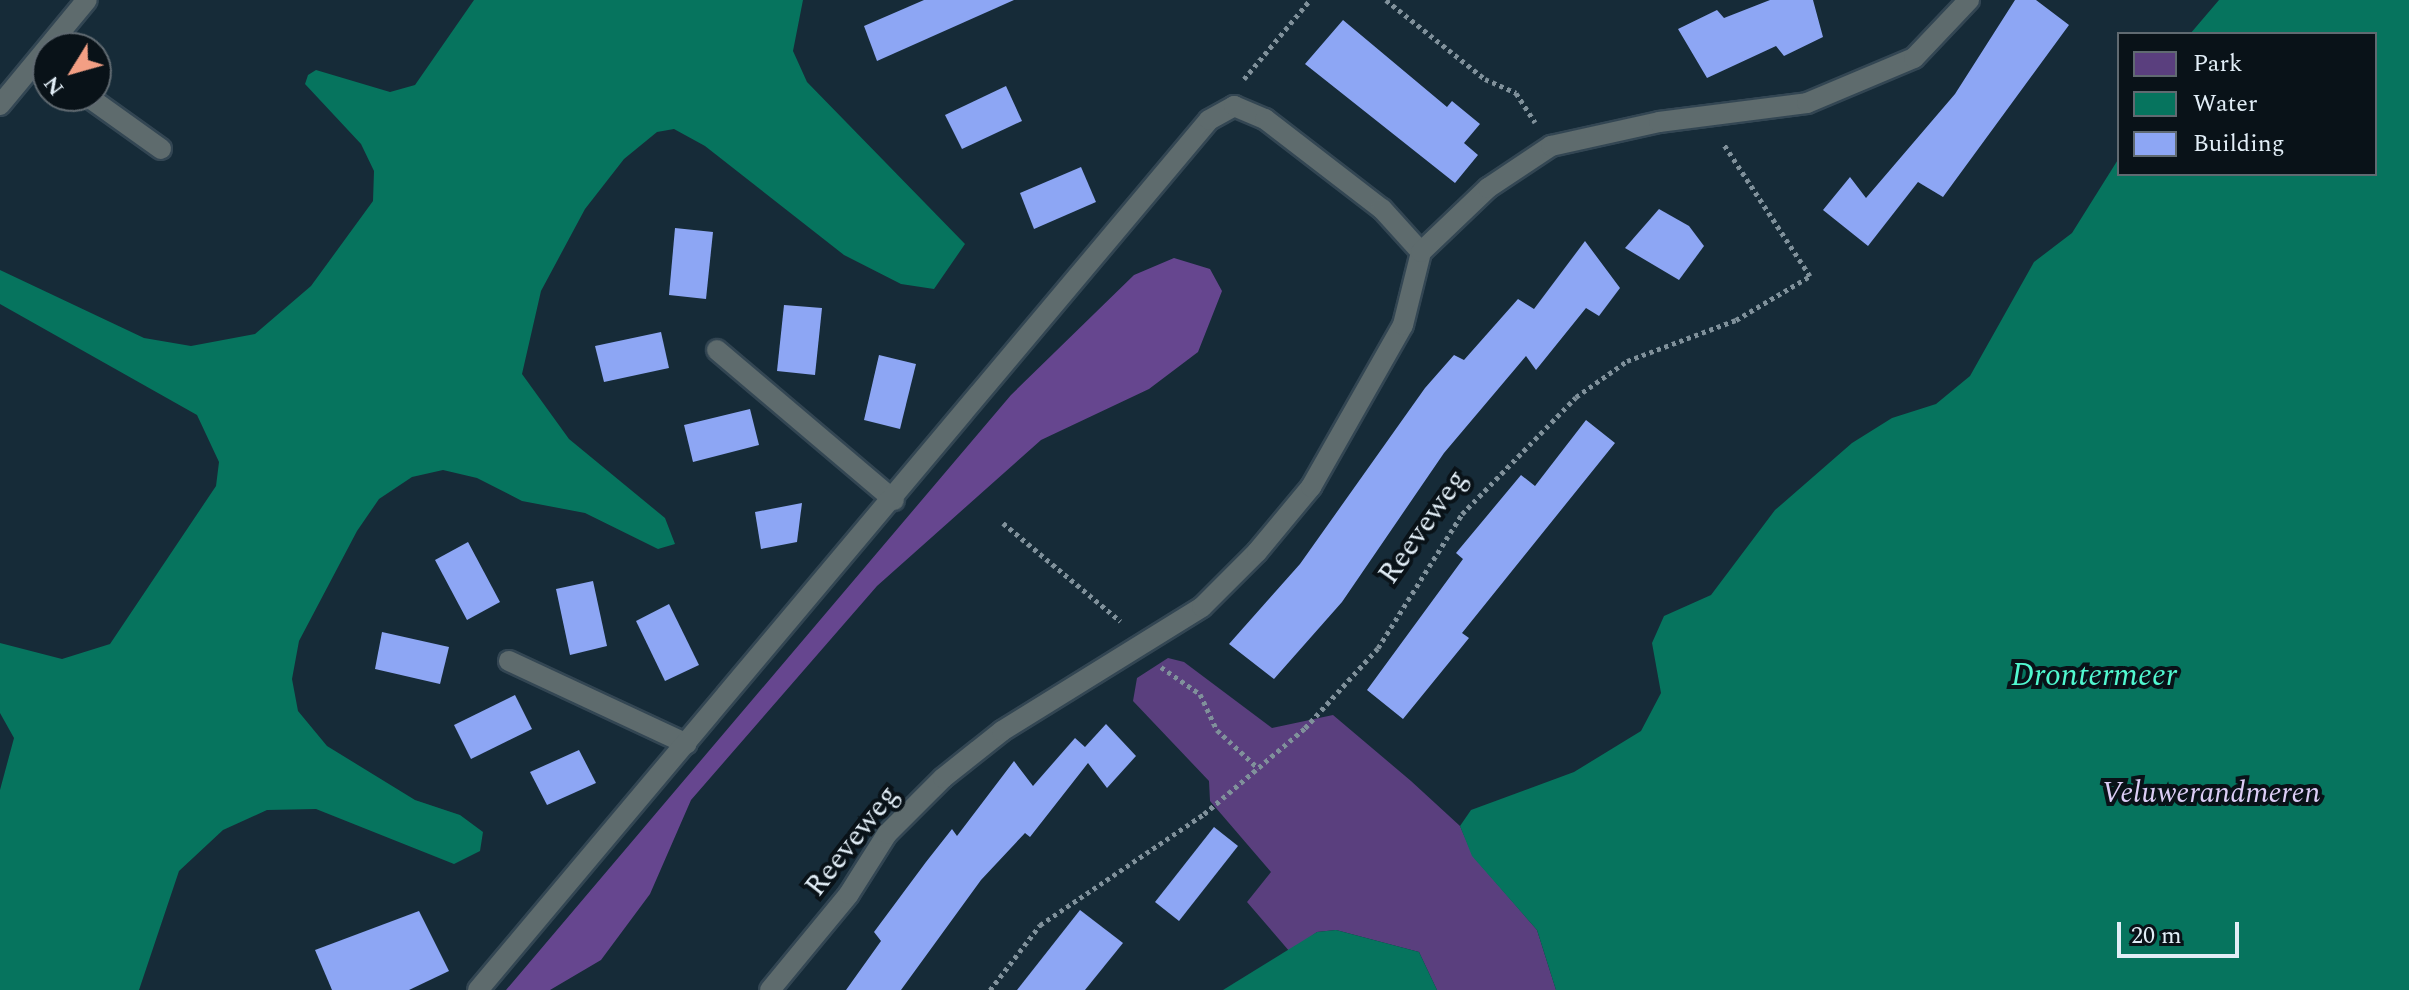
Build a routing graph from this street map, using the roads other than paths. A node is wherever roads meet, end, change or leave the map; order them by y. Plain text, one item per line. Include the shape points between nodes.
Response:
1 (87, 0) edge
2 (1969, 0) edge
3 (65, 32) edge
4 (32, 73) edge
5 (2, 97) edge
6 (109, 112) edge
7 (161, 149) dead end
8 (1421, 252) junction
9 (717, 350) dead end
10 (894, 500) junction
11 (509, 661) dead end
12 (687, 744) junction
13 (478, 990) edge
14 (770, 990) edge

1 - 3 lane
2 - 8 lane via 1914,58 1807,103 1707,121 1659,122 1551,146 1488,188
4 - 5 lane
6 - 7 lane
8 - 10 lane via 1382,209 1265,119 1234,106 1209,120
8 - 14 lane, Reeveweg via 1403,325 1311,487 1257,552 1202,607 1002,731 943,778 887,834 849,894
9 - 10 lane
10 - 12 lane
11 - 12 lane
12 - 13 lane

